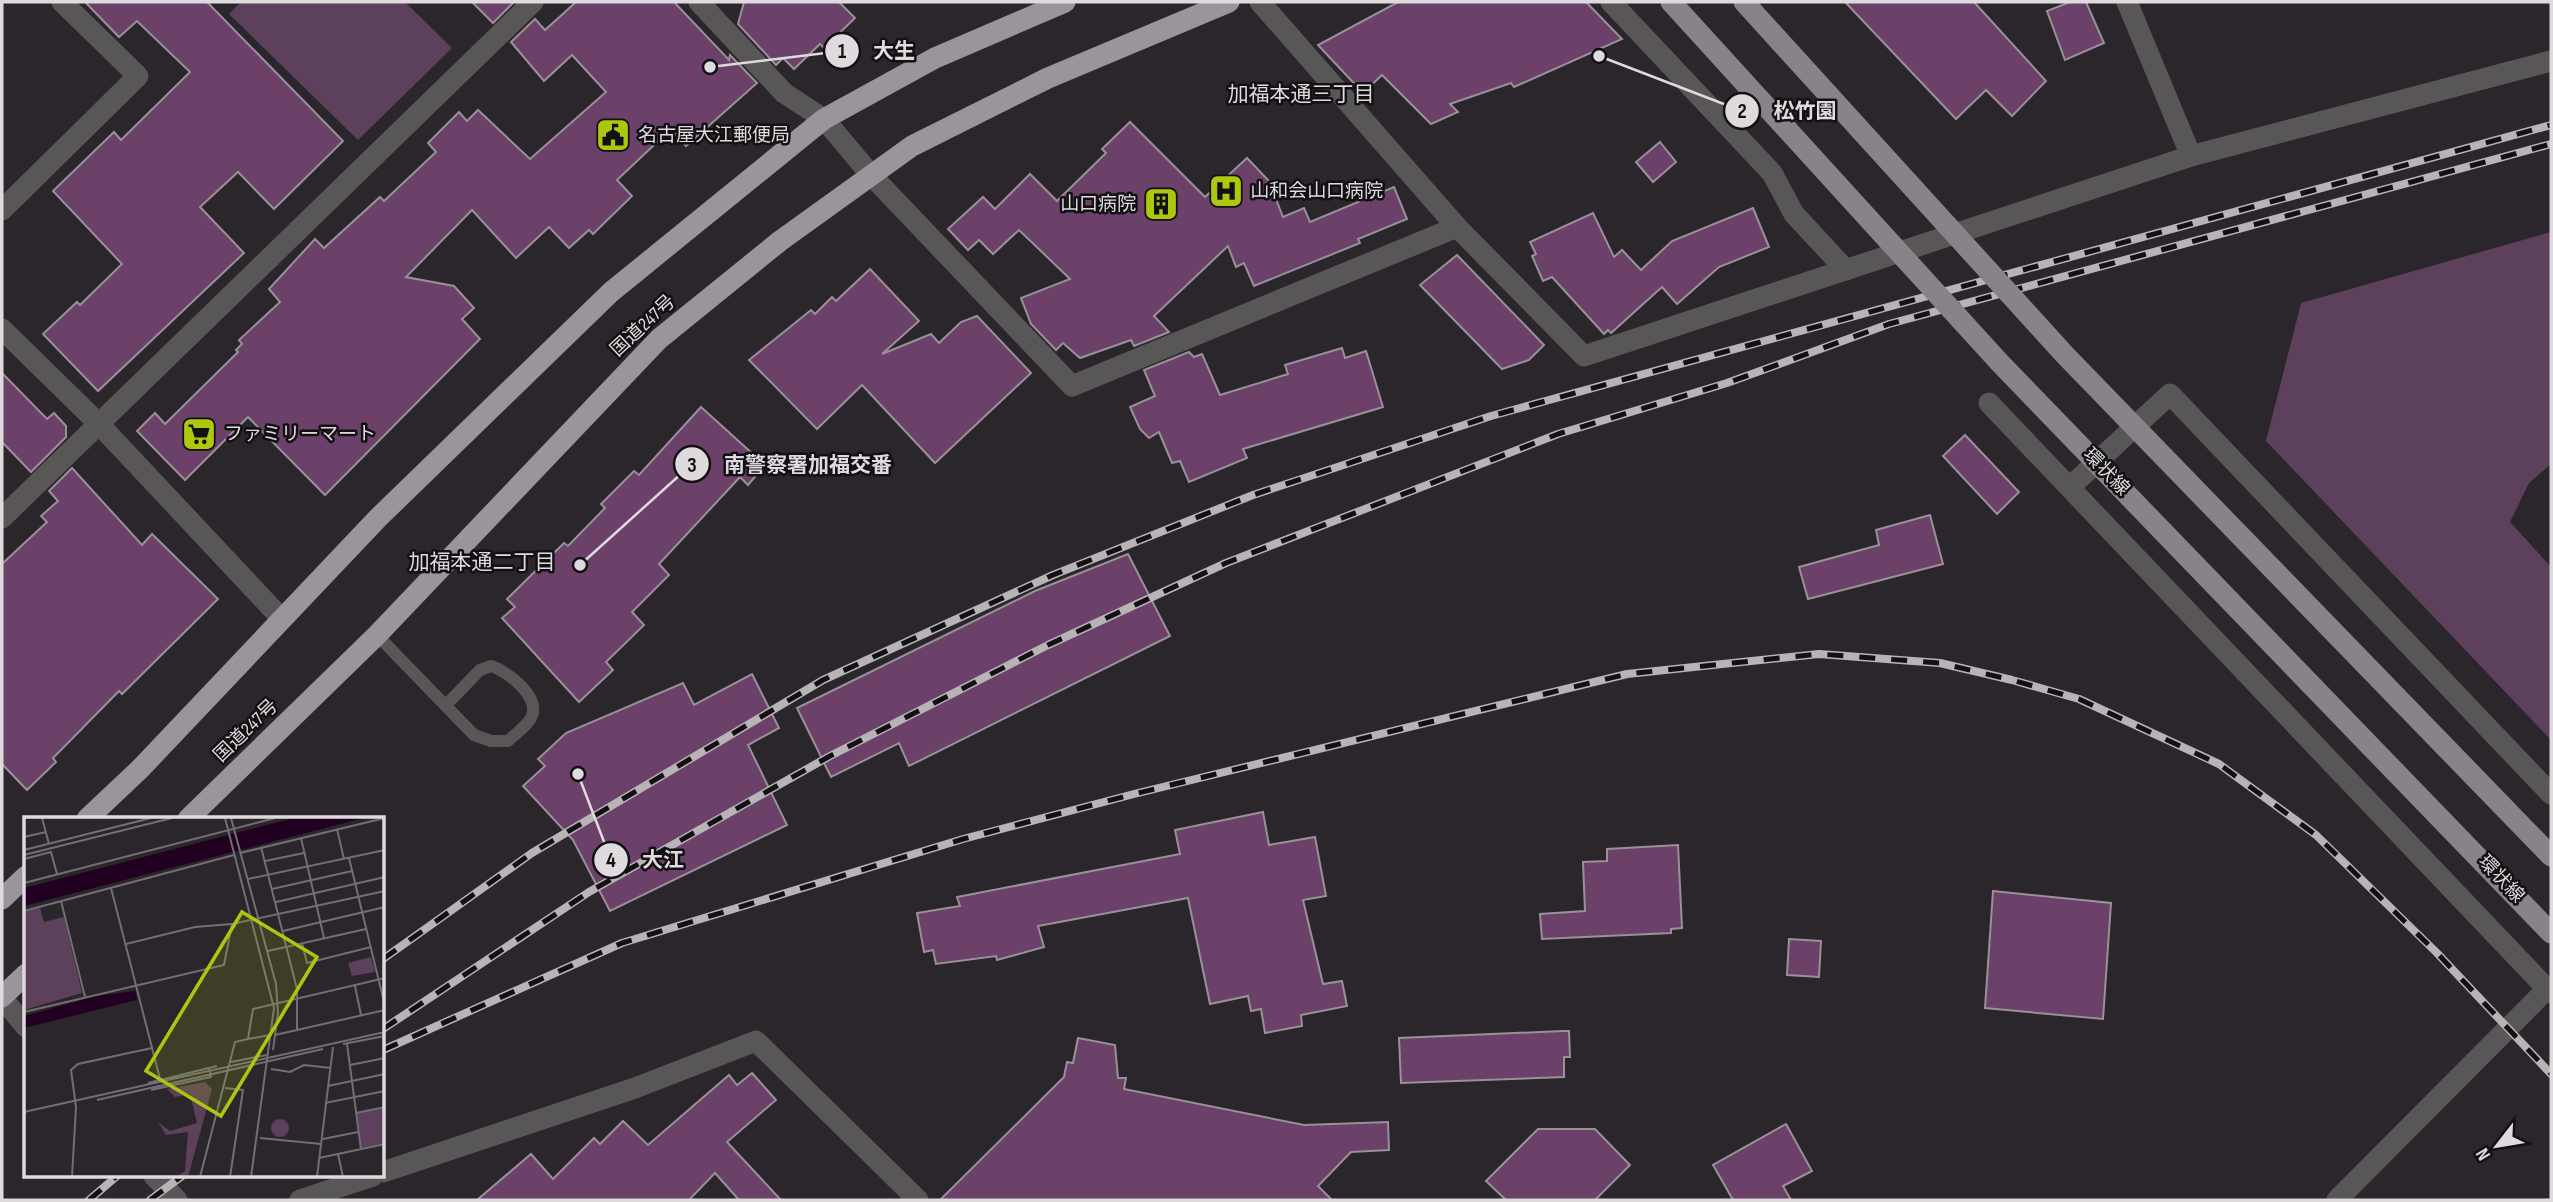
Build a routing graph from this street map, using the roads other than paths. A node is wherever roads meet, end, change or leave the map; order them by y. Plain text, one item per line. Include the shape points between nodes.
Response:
1 (62, 2) edge
2 (533, 2) edge
3 (699, 2) edge
4 (1065, 2) edge
5 (1229, 2) edge
6 (1260, 2) edge
7 (1611, 2) edge
8 (1671, 2) edge
9 (1744, 2) edge
10 (2127, 2) edge
11 (2551, 61) edge
12 (824, 119) junction
13 (2191, 156) junction
14 (871, 175) junction
15 (2, 210) edge
16 (1457, 227) junction
17 (1846, 270) junction
18 (2, 329) edge
19 (1989, 403) dead end
20 (98, 423) junction
21 (2070, 488) junction
22 (2, 518) edge
23 (281, 618) junction
24 (377, 635) junction
25 (446, 705) junction
26 (2551, 794) edge
27 (89, 817) edge
28 (190, 817) edge
29 (2551, 856) edge
30 (24, 878) edge
31 (2, 899) edge
32 (2551, 933) edge
33 (24, 976) edge
34 (2549, 991) edge
35 (2, 998) edge
36 (24, 1025) edge
37 (385, 1171) edge
38 (156, 1178) edge
39 (367, 1178) edge
40 (177, 1200) edge
41 (300, 1200) edge
42 (918, 1200) edge
43 (2337, 1200) edge

1 - 15 street via 138,76
2 - 20 street
3 - 12 street via 784,93
4 - 12 highway via 935,58
5 - 14 highway, 国道247号 via 1048,78 912,146
6 - 16 street
7 - 17 street via 1772,173 1794,214
8 - 32 main road, 環状線, bridge via 2000,363
9 - 29 main road, bridge via 2065,355
10 - 13 street
11 - 13 street
12 - 14 street
12 - 23 highway via 611,292
13 - 17 street
14 - 16 street via 1072,386
14 - 24 highway, 国道247号 via 659,339
16 - 17 street via 1584,356
18 - 20 street
19 - 21 street
20 - 22 street
20 - 23 street
21 - 26 street via 2170,394
21 - 34 street
23 - 27 highway
24 - 25 lane
24 - 28 highway, 国道247号
25 - 25 lane via 480,670 491,666 505,670 533,706 531,718 508,741 491,741 474,735
30 - 31 highway
33 - 35 highway
34 - 43 street
35 - 36 street
37 - 42 street via 635,1088 756,1041
38 - 40 street
39 - 41 street

